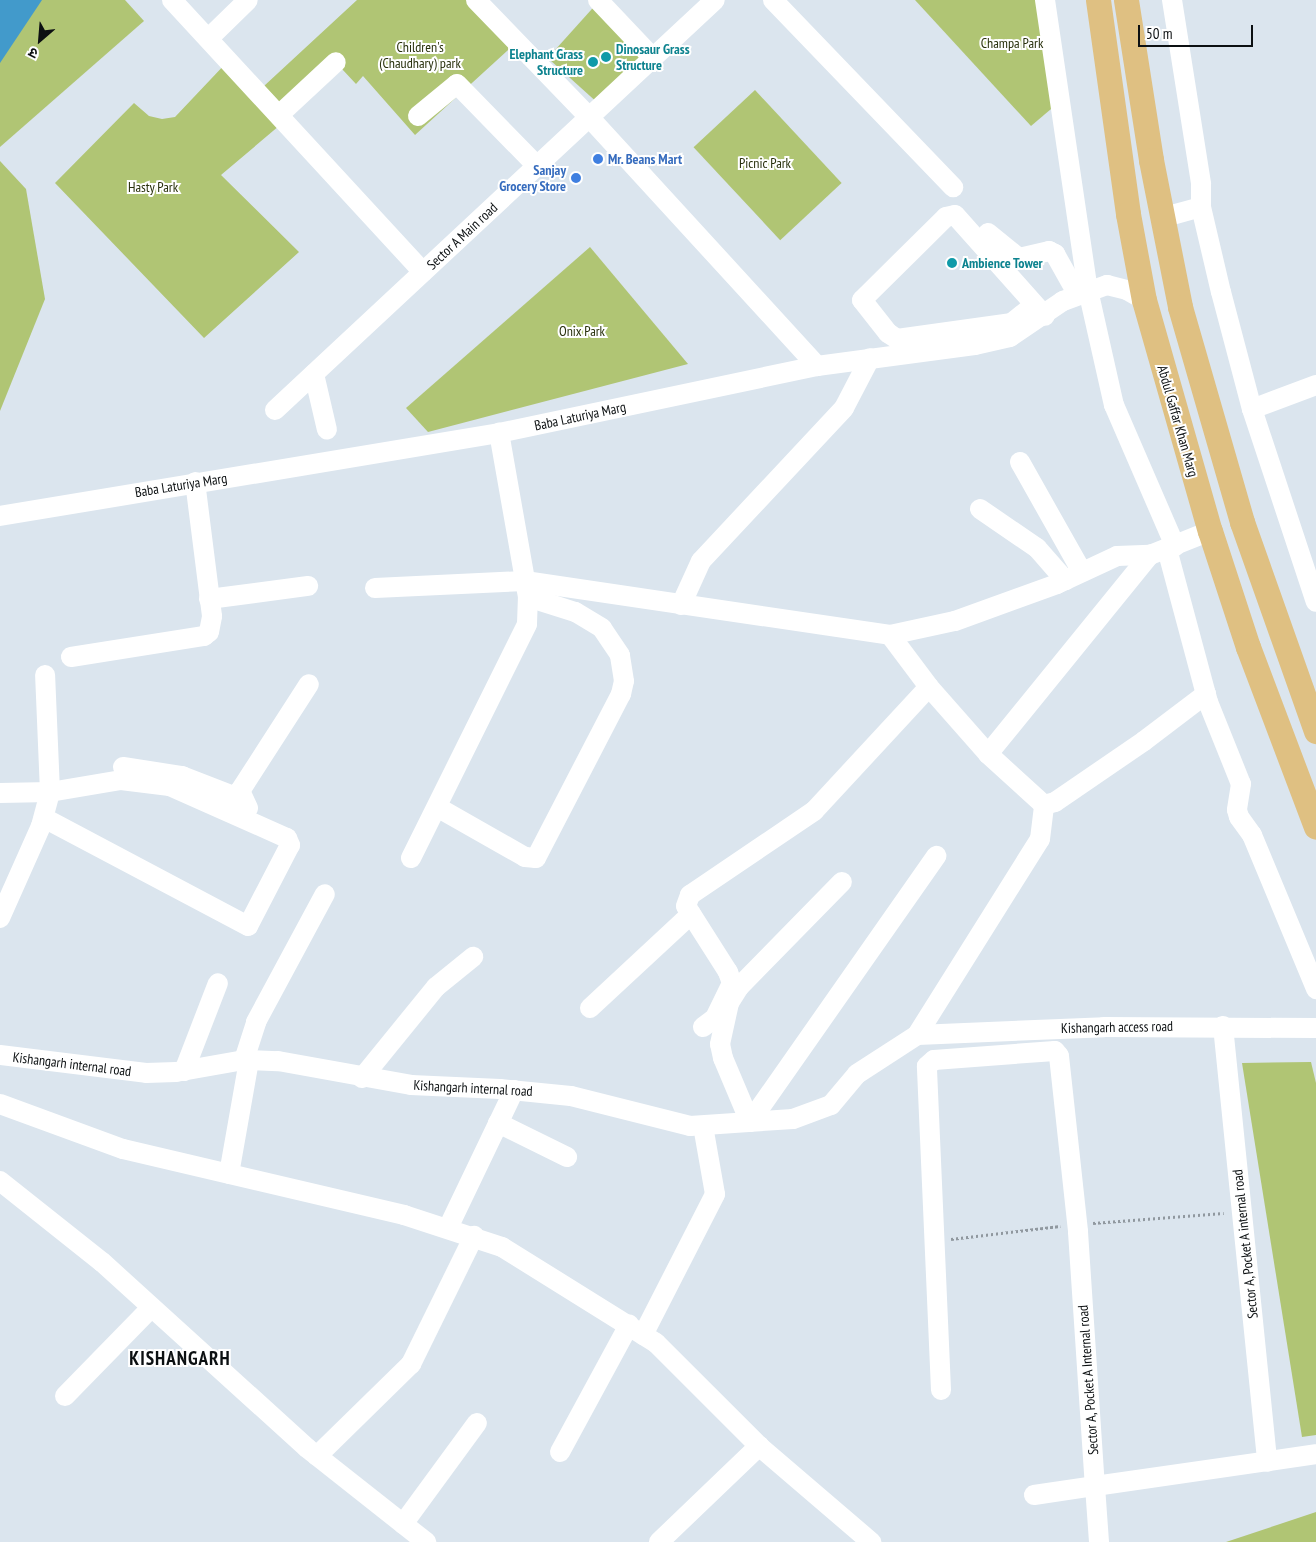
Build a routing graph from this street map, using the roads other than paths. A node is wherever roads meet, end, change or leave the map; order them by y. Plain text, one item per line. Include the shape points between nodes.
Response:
1 (172, 0) edge
2 (248, 0) edge
3 (476, 0) edge
4 (598, 0) edge
5 (715, 0) edge
6 (773, 0) edge
7 (1045, 0) edge
8 (1098, 0) edge
9 (1126, 0) edge
10 (1172, 0) edge
11 (208, 38) junction
12 (653, 58) junction
13 (336, 62) dead end
14 (280, 114) junction
15 (418, 116) dead end
16 (590, 117) junction
17 (537, 166) junction
18 (953, 188) dead end
19 (1201, 207) junction
20 (1162, 218) junction
21 (988, 232) dead end
22 (423, 272) junction
23 (1083, 292) junction
24 (1144, 300) junction
25 (1039, 311) junction
26 (899, 346) junction
27 (870, 358) junction
28 (817, 366) junction
29 (314, 374) junction
30 (1316, 385) edge
31 (1252, 409) junction
32 (275, 410) dead end
33 (327, 430) dead end
34 (499, 433) junction
35 (1020, 462) dead end
36 (195, 482) junction
37 (980, 509) dead end
38 (0, 516) edge
39 (1210, 532) junction
40 (1164, 550) junction
41 (1074, 576) junction
42 (308, 586) dead end
43 (375, 588) dead end
44 (526, 589) junction
45 (209, 599) junction
46 (1316, 602) edge
47 (682, 605) junction
48 (890, 635) junction
49 (71, 657) dead end
50 (45, 675) dead end
51 (309, 684) dead end
52 (929, 687) junction
53 (1206, 694) junction
54 (1316, 731) edge
55 (988, 754) junction
56 (50, 786) junction
57 (0, 793) edge
58 (241, 799) junction
59 (1044, 805) junction
60 (437, 807) junction
61 (44, 818) junction
62 (1316, 827) edge
63 (287, 828) dead end
64 (936, 856) dead end
65 (411, 858) dead end
66 (842, 882) dead end
67 (325, 894) dead end
68 (691, 914) junction
69 (0, 918) edge
70 (473, 956) dead end
71 (218, 983) dead end
72 (1316, 989) edge
73 (590, 1008) dead end
74 (1223, 1026) junction
75 (703, 1028) dead end
76 (1316, 1028) edge
77 (917, 1035) junction
78 (0, 1055) edge
79 (247, 1060) junction
80 (184, 1071) junction
81 (362, 1078) junction
82 (514, 1090) junction
83 (0, 1104) edge
84 (750, 1122) junction
85 (498, 1123) junction
86 (703, 1126) junction
87 (567, 1157) dead end
88 (229, 1174) junction
89 (0, 1181) edge
90 (448, 1228) junction
91 (474, 1236) junction
92 (151, 1308) junction
93 (636, 1330) junction
94 (941, 1381) dead end
95 (65, 1396) dead end
96 (477, 1423) dead end
97 (759, 1446) junction
98 (560, 1452) dead end
99 (1316, 1454) edge
100 (318, 1456) junction
101 (1267, 1462) junction
102 (1095, 1486) junction
103 (1034, 1495) dead end
104 (403, 1524) junction
105 (426, 1542) edge
106 (659, 1542) edge
107 (871, 1542) edge
108 (1099, 1542) edge

1 - 11 street
2 - 11 street
3 - 16 street
4 - 12 street
5 - 12 street, Sector A Main road
6 - 18 street
7 - 23 street
8 - 24 main road, Abdul Gaffar Khan Marg via 1128,214
9 - 20 main road
10 - 19 street via 1201,184
11 - 14 street
12 - 16 street, Sector A Main road
13 - 14 street
14 - 22 street
15 - 17 street via 457,84
16 - 17 street, Sector A Main road
16 - 28 street
17 - 22 street, Sector A Main road
19 - 20 street
19 - 31 street
20 - 54 main road via 1180,307 1239,513
21 - 23 street via 1018,258 1049,251 1055,254
22 - 29 street, Sector A Main road
23 - 24 street, Baba Laturiya Marg via 1115,285
23 - 25 street, Baba Laturiya Marg
23 - 40 street via 1114,405
24 - 39 main road, Abdul Gaffar Khan Marg
25 - 26 street, Baba Laturiya Marg via 1010,337 975,345
25 - 26 street via 975,234 956,214 949,215 862,300 862,304
26 - 27 street, Baba Laturiya Marg
27 - 28 street, Baba Laturiya Marg
27 - 47 street via 844,408 701,561
28 - 34 street, Baba Laturiya Marg
29 - 32 street, Sector A Main road
29 - 33 street
30 - 31 street
31 - 46 street
34 - 36 street, Baba Laturiya Marg
34 - 44 street
35 - 41 street
36 - 38 street, Baba Laturiya Marg
36 - 45 street
37 - 41 street
39 - 40 street
39 - 62 main road, Abdul Gaffar Khan Marg via 1248,647
40 - 41 street via 1117,556
40 - 53 street
40 - 55 street
41 - 48 street via 954,621
42 - 45 street
43 - 44 street
44 - 47 street
44 - 60 street via 527,624 521,642
44 - 60 street via 602,628 620,655 624,681 621,694 536,858 525,856
45 - 49 street via 211,625 204,636
47 - 48 street
48 - 52 street
50 - 56 street
51 - 58 street via 240,792
52 - 55 street
52 - 68 street via 814,811 690,894 686,906
53 - 59 street via 1055,802
53 - 72 street via 1240,784 1239,817 1252,835
55 - 59 street
56 - 57 street
56 - 58 street via 125,767 182,776
56 - 61 street
56 - 61 street via 122,780 170,786 287,838 290,846 248,926
58 - 63 street via 252,811
59 - 77 street via 1040,839
60 - 65 street
61 - 69 street
64 - 84 street
66 - 84 street via 739,987 729,1003 720,1044
67 - 79 street via 256,1022
68 - 73 street
68 - 75 street via 732,983 715,1018
70 - 81 street via 436,987
71 - 80 street
74 - 76 street, Kishangarh access road
74 - 77 street, Kishangarh access road via 1010,1028
74 - 101 street, Sector A, Pocket A internal road
77 - 84 street, Kishangarh internal road via 857,1074 830,1105 810,1115
78 - 80 street, Kishangarh internal road via 112,1071
79 - 80 street, Kishangarh internal road
79 - 81 street, Kishangarh internal road via 278,1061
79 - 88 street
81 - 82 street, Kishangarh internal road via 411,1085
82 - 85 street
82 - 86 street, Kishangarh internal road via 587,1099 650,1118
83 - 88 street via 123,1150
84 - 86 street, Kishangarh internal road
85 - 87 street
85 - 90 street
86 - 93 street via 715,1194
88 - 90 street
89 - 92 street via 102,1262
90 - 91 street
91 - 93 street via 502,1247
91 - 100 street via 411,1364
92 - 95 street
92 - 100 street
93 - 97 street via 681,1366
93 - 98 street
94 - 102 street, Sector A, Pocket A Internal road via 932,1241 928,1062 1057,1052 1078,1232
96 - 104 street
97 - 106 street
97 - 107 street
99 - 101 street
100 - 104 street
101 - 102 street
102 - 103 street
102 - 108 street, Sector A, Pocket A Internal road
104 - 105 street

